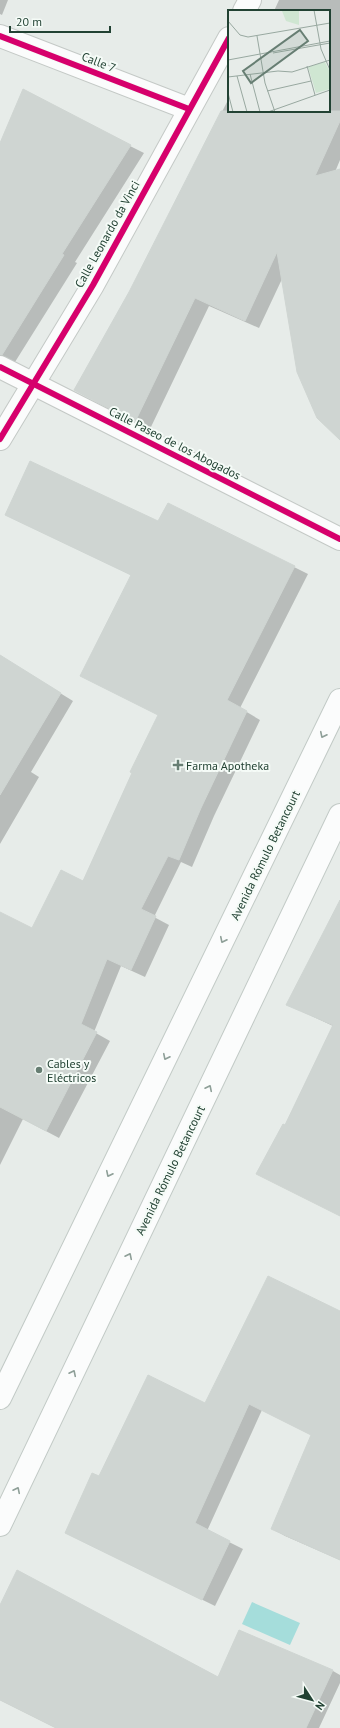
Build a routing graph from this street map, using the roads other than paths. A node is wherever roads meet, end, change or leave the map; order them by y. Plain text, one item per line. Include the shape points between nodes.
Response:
1 (250, 0) edge
2 (245, 10) edge
3 (0, 36) edge
4 (228, 40) edge
5 (189, 109) junction
6 (0, 367) edge
7 (33, 383) junction
8 (0, 439) edge
9 (340, 539) edge
10 (340, 700) edge
11 (340, 815) edge
12 (0, 1398) edge
13 (0, 1525) edge

1 - 2 main road
3 - 5 main road, Calle 7
4 - 5 main road, Calle Leonardo da Vinci
5 - 7 main road, Calle Leonardo da Vinci via 93,285
6 - 7 main road, Calle Paseo de los Abogados
7 - 8 main road, Calle Leonardo da Vinci
7 - 9 main road, Calle Paseo de los Abogados
10 -> 12 main road, Avenida Rómulo Betancourt
13 -> 11 main road, Avenida Rómulo Betancourt

